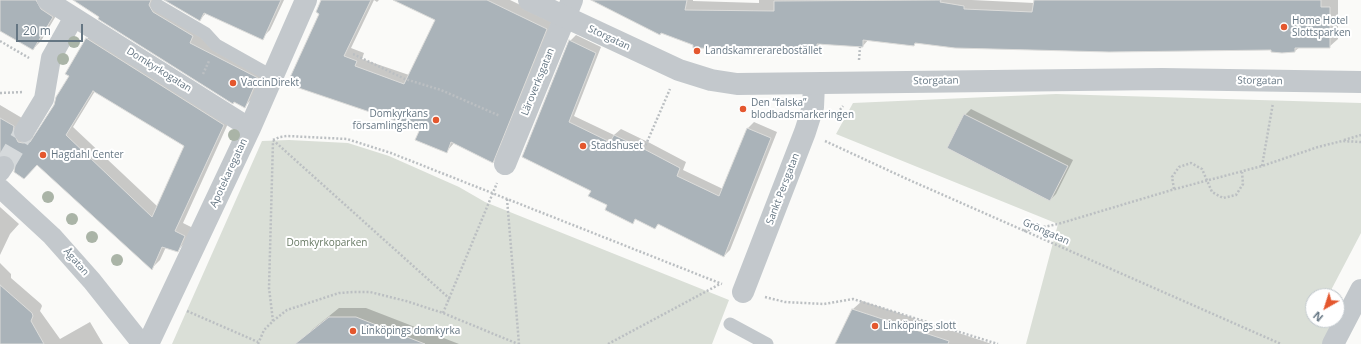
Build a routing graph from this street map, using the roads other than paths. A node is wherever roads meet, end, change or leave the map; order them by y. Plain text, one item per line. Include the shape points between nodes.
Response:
1 (47, 0) edge
2 (305, 0) edge
3 (529, 0) edge
4 (156, 4) dead end
5 (568, 9) edge
6 (74, 17) junction
7 (273, 77) junction
8 (1361, 82) edge
9 (814, 84) junction
10 (250, 128) junction
11 (24, 132) tunnel mouth
12 (505, 164) dead end
13 (0, 188) edge
14 (1361, 290) edge
15 (743, 292) road end
16 (730, 324) dead end
17 (142, 344) edge
18 (148, 344) edge
19 (767, 344) edge
20 (1333, 344) edge

1 - 6 street, Domkyrkogatan
2 - 7 street, Apotekaregatan
3 - 5 street, Storgatan
4 - 7 lane via 204,33 216,45
5 - 9 street, Storgatan via 679,70 711,80 737,84
5 - 12 street, Läroverksgatan
6 - 10 street, Domkyrkogatan
6 - 11 street via 51,58 44,99
7 - 10 street, Apotekaregatan
8 - 9 street, Storgatan via 1162,78
9 - 15 street, Sankt Persgatan via 813,107 805,132
10 - 18 street, Apotekaregatan via 176,306
13 - 17 street, Ågatan via 52,236
14 - 20 street
16 - 19 lane

